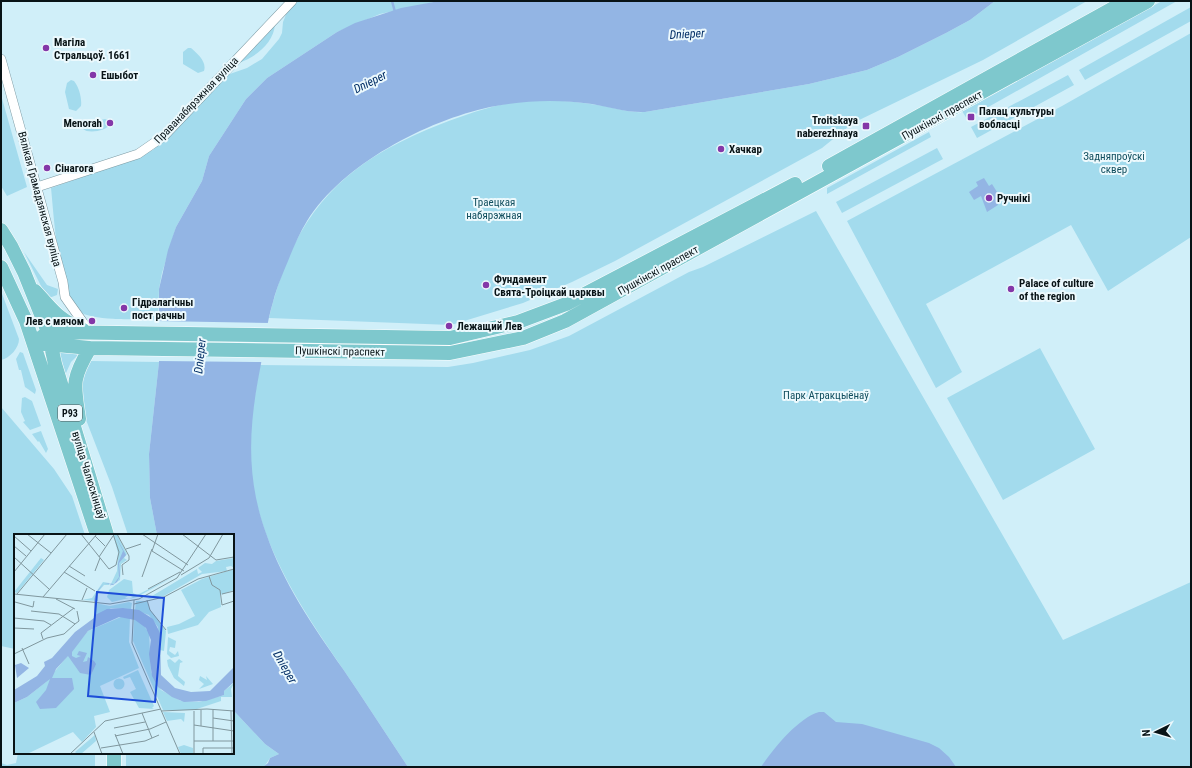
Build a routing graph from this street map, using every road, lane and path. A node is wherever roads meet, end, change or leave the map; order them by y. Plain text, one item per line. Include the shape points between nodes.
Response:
1 (292, 1) edge
2 (1126, 1) edge
3 (1148, 1) edge
4 (1, 59) edge
5 (38, 188) junction
6 (1, 230) edge
7 (1, 267) edge
8 (30, 286) junction
9 (65, 297) junction
10 (46, 303) junction
11 (90, 333) junction
12 (50, 339) junction
13 (34, 343) junction
14 (90, 348) junction
15 (91, 481) junction
16 (97, 534) edge
17 (107, 534) edge
18 (114, 754) edge
19 (114, 767) edge

1 - 5 street, Праванабярэжная вуліца via 151,147 138,154
2 - 11 main road, Пушкінскі праспект via 810,176 566,304 518,322 450,338
3 - 14 main road, Пушкінскі праспект via 565,321 524,338 450,353
4 - 5 street, Вялікая Грамадзянская вуліца
5 - 9 street, Вялікая Грамадзянская вуліца
6 - 8 main road, Р93
7 - 13 main road, Р93
8 - 10 main road, Пушкінскі праспект
8 - 12 main road, Р93
9 - 10 street via 56,304
9 - 11 street, Вялікая Грамадзянская вуліца
10 - 11 main road, Пушкінскі праспект via 64,321
11 - 12 main road, Пушкінскі праспект
12 - 13 main road, Пушкінскі праспект
12 - 14 main road, Пушкінскі праспект
12 - 15 main road, вуліца Чалюскінцаў / Р93 via 55,364
13 - 16 main road, вуліца Чалюскінцаў / Р93
14 - 15 main road via 75,376 75,386 80,429
15 - 17 main road, вуліца Чалюскінцаў / Р93
18 - 19 main road

